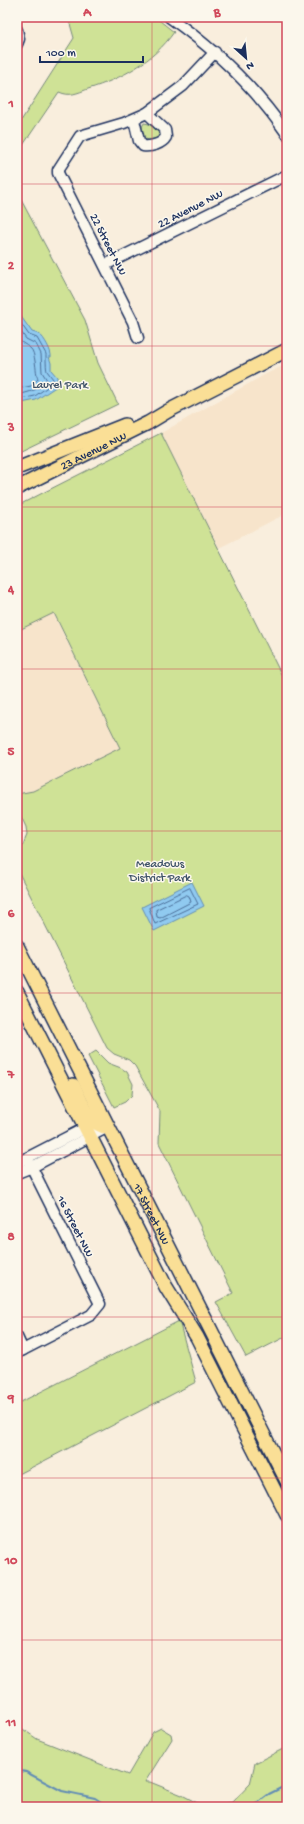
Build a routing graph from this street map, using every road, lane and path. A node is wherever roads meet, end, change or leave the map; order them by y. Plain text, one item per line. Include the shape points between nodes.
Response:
1 (169, 17) edge
2 (215, 52) junction
3 (147, 113) junction
4 (134, 120) junction
5 (287, 134) edge
6 (287, 175) edge
7 (105, 265) junction
8 (138, 338) dead end
9 (287, 350) edge
10 (168, 411) junction
11 (17, 468) edge
12 (17, 488) edge
13 (17, 946) edge
14 (17, 992) edge
15 (97, 1127) junction
16 (27, 1158) junction
17 (17, 1163) edge
18 (32, 1167) junction
19 (17, 1173) edge
20 (17, 1338) edge
21 (20, 1351) edge
22 (287, 1481) edge
23 (287, 1515) edge

1 - 2 street
2 - 3 street via 183,86
2 - 5 street via 268,106
3 - 4 street
3 - 4 street via 165,130 166,137 161,142 148,147 143,146 139,142
4 - 7 street, 22 Street NW via 80,136 61,164 58,173
6 - 7 street, 22 Avenue NW
7 - 8 street, 22 Street NW via 133,322
9 - 10 main road, 23 Avenue NW
10 - 11 main road, 23 Avenue NW via 145,415 107,433
10 - 12 main road, 23 Avenue NW
13 - 15 main road, 17 Street NW
14 - 15 main road, 17 Street NW via 30,1018
15 - 16 street
15 - 18 street
15 - 22 main road, 17 Street NW
15 - 23 main road, 17 Street NW via 166,1287 197,1337
16 - 17 street
16 - 18 street, 16 Street NW
18 - 19 street
18 - 21 street, 16 Street NW via 99,1300 99,1307 91,1314
20 - 21 street

